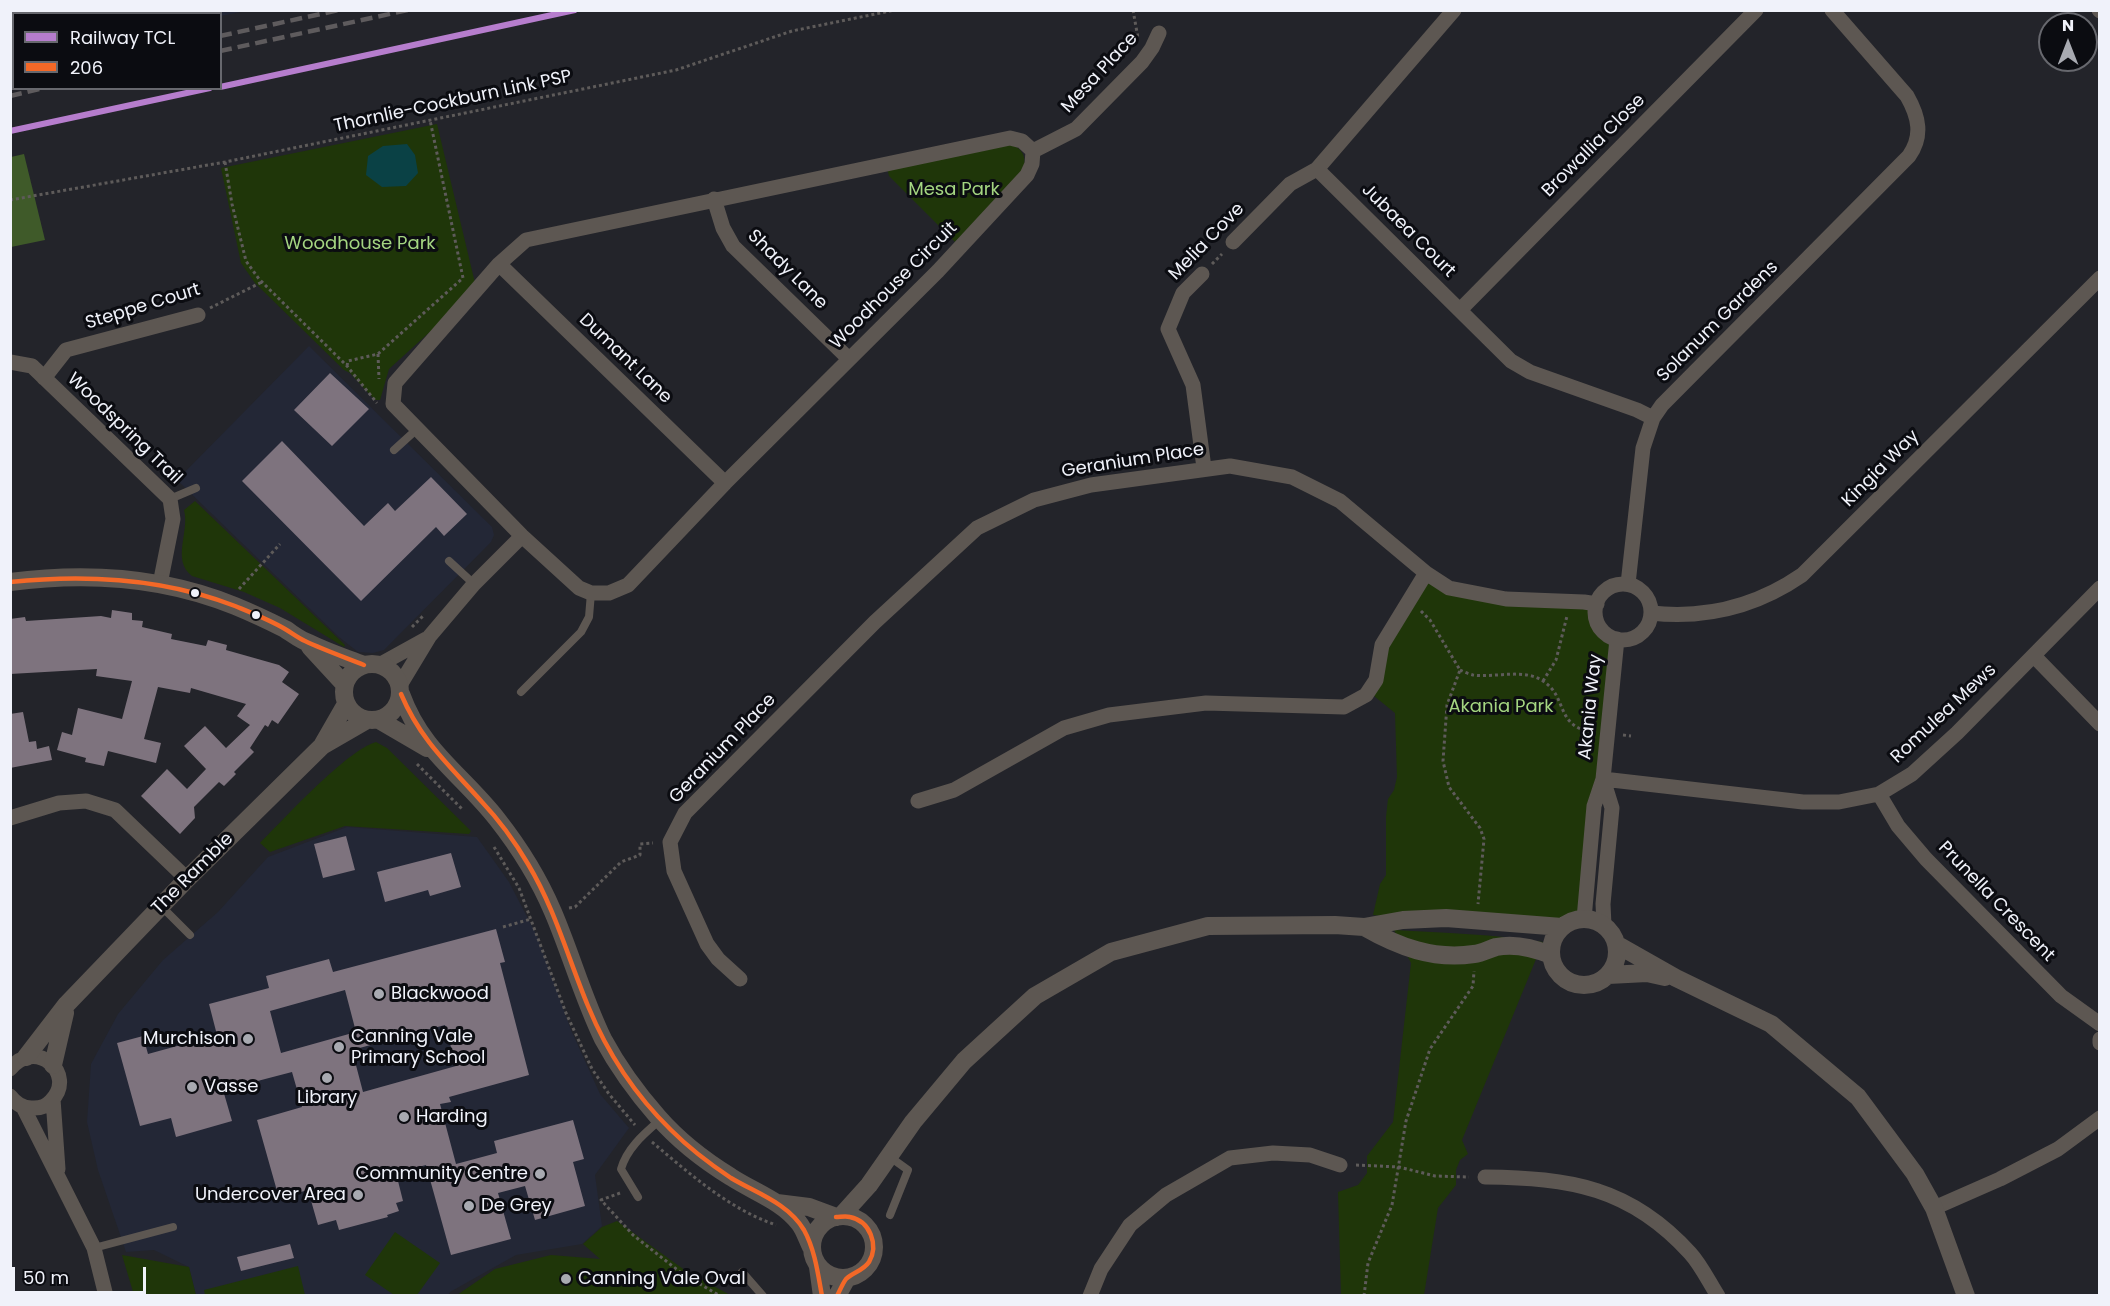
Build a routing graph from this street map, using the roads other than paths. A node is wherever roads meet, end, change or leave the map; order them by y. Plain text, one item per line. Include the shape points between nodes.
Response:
1 (1454, 10) edge
2 (1756, 10) edge
3 (1832, 10) edge
4 (1159, 33) dead end
5 (1033, 151) junction
6 (1317, 169) junction
7 (714, 199) junction
8 (1233, 242) road end
9 (498, 264) junction
10 (1202, 274) road end
11 (2100, 278) edge
12 (1460, 309) junction
13 (198, 315) road end
14 (849, 359) junction
15 (10, 362) edge
16 (44, 378) junction
17 (1653, 418) junction
18 (416, 430) junction
19 (394, 450) dead end
20 (1204, 468) junction
21 (725, 483) junction
22 (196, 489) dead end
23 (170, 499) junction
24 (522, 536) junction
25 (449, 561) dead end
26 (1426, 573) junction
27 (10, 582) edge
28 (160, 584) junction
29 (474, 584) junction
30 (1628, 584) junction
31 (2100, 588) edge
32 (591, 593) junction
33 (1597, 604) junction
34 (1651, 613) junction
35 (429, 637) junction
36 (1617, 639) junction
37 (307, 643) junction
38 (2034, 656) junction
39 (372, 665) junction
40 (345, 685) junction
41 (400, 689) junction
42 (521, 692) dead end
43 (346, 704) junction
44 (373, 720) junction
45 (2100, 724) edge
46 (322, 746) junction
47 (434, 752) junction
48 (1603, 779) junction
49 (1879, 794) junction
50 (918, 801) dead end
51 (10, 818) edge
52 (187, 879) junction
53 (160, 906) junction
54 (1584, 919) junction
55 (1604, 926) junction
56 (1364, 927) junction
57 (1562, 927) junction
58 (190, 935) dead end
59 (1616, 944) junction
60 (1551, 955) junction
61 (1608, 975) junction
62 (1676, 978) junction
63 (740, 979) dead end
64 (66, 1005) junction
65 (2100, 1024) edge
66 (15, 1065) edge
67 (53, 1065) junction
68 (10, 1096) edge
69 (53, 1099) junction
70 (23, 1107) junction
71 (2100, 1118) edge
72 (660, 1120) junction
73 (889, 1156) junction
74 (1340, 1165) road end
75 (58, 1175) junction
76 (1485, 1177) road end
77 (869, 1185) junction
78 (638, 1197) dead end
79 (777, 1203) junction
80 (1934, 1208) junction
81 (891, 1215) dead end
82 (838, 1217) junction
83 (172, 1227) dead end
84 (867, 1227) junction
85 (811, 1247) junction
86 (94, 1248) junction
87 (818, 1267) junction
88 (742, 1272) dead end
89 (847, 1278) junction
90 (106, 1296) edge
91 (763, 1296) edge
92 (822, 1296) edge
93 (837, 1296) edge
94 (1090, 1296) edge
95 (1718, 1296) edge
96 (1966, 1296) edge

1 - 6 street
2 - 12 street, Browallia Close
3 - 17 street, Solanum Gardens via 1908,96 1919,127 1918,137 1909,156
4 - 5 street, Mesa Place via 1142,62 1076,129
5 - 7 street via 1022,141 1010,138
5 - 14 street, Woodhouse Circuit via 1027,175
6 - 8 street, Melia Cove via 1290,184
6 - 12 street, Jubaea Court
7 - 9 street via 526,240
7 - 14 street, Shady Lane via 733,246
9 - 18 street via 395,383 393,404
9 - 21 street, Dumant Lane
10 - 20 street, Melia Cove via 1183,293 1168,329 1193,385
11 - 34 street, Kingia Way via 1802,575 1781,589 1724,611
12 - 17 street, Jubaea Court via 1511,361 1530,372
13 - 16 street, Steppe Court via 66,350
14 - 21 street, Woodhouse Circuit
15 - 16 street, Woodspring Trail via 32,366
16 - 23 street, Woodspring Trail
17 - 30 street, Solanum Gardens via 1643,448
18 - 19 lane
18 - 24 street
20 - 26 street, Geranium Place via 1230,466 1292,477 1340,501
20 - 63 street, Geranium Place via 1068,491 1034,500 977,528 875,622 685,813 670,842 674,871 707,944
21 - 32 street, Woodhouse Circuit via 628,585 609,593
22 - 23 lane
23 - 28 street, Woodspring Trail via 173,519
24 - 29 street
24 - 32 street via 579,588
25 - 29 lane
26 - 33 street, Geranium Place via 1449,588 1506,599
26 - 50 street via 1383,645 1376,680 1366,695 1344,707 1206,703 1109,715 1064,728 954,790
27 - 28 street via 76,577
28 - 37 street via 233,605
29 - 35 street
30 - 33 street via 1605,591
30 - 34 street via 1645,594
31 - 38 street, Romulea Mews
32 - 42 lane via 589,617 581,632
33 - 36 street via 1596,620 1601,629
34 - 36 street via 1641,633 1627,640
35 - 39 street
35 - 41 street
36 - 48 street, Akania Way
37 - 39 street
37 - 40 street
38 - 45 street
38 - 49 street, Romulea Mews via 1957,734 1912,774
39 - 40 street via 355,669
39 - 41 street via 392,672
40 - 43 street
41 - 44 street via 394,711
41 - 47 street via 409,716
43 - 44 street via 358,717
43 - 46 street, The Ramble
44 - 46 street, The Ramble
44 - 47 street
46 - 52 street, The Ramble
47 - 72 street via 496,817 524,857 553,913 605,1041
48 - 49 street, Romulea Mews via 1803,802 1839,802
48 - 54 street, Akania Way via 1594,806
48 - 55 street, Akania Way via 1612,808
49 - 65 street, Prunella Crescent via 1898,826 1926,859 2061,996
51 - 52 street via 59,803 86,801 115,810
52 - 53 street, The Ramble
53 - 58 lane
53 - 64 street, The Ramble
54 - 55 street
54 - 57 street
55 - 59 street
56 - 57 street via 1446,918
56 - 60 street via 1390,942 1426,954 1474,954 1497,946 1518,946
56 - 73 street via 1208,926 1111,952 1035,996 971,1054
57 - 60 street via 1555,936
59 - 61 street via 1617,957
59 - 62 street
60 - 61 street via 1560,976 1570,983 1592,984
61 - 62 street via 1647,973
62 - 80 street via 1771,1024 1858,1097 1915,1174
64 - 66 street, The Ramble
64 - 67 street
66 - 67 street via 41,1057
67 - 69 street via 59,1086
68 - 70 street
69 - 70 street via 40,1108
69 - 75 street
70 - 75 street
71 - 80 street via 2058,1149
72 - 78 lane via 634,1144 621,1169
72 - 79 street via 715,1166
73 - 77 street
73 - 81 lane via 908,1170
74 - 94 street via 1310,1155 1273,1153 1230,1158 1166,1195 1130,1225 1101,1269
75 - 86 street
76 - 95 street via 1533,1177 1584,1186 1624,1199 1659,1222 1692,1254
77 - 82 street
77 - 84 street
79 - 82 street via 809,1207
79 - 85 street via 799,1223
80 - 96 street
82 - 84 street via 858,1220
82 - 85 street via 823,1223
83 - 86 lane
84 - 89 street via 874,1247 872,1258 866,1268
85 - 87 street
86 - 90 street
87 - 89 street via 836,1278
87 - 92 street
88 - 91 lane
89 - 93 street

